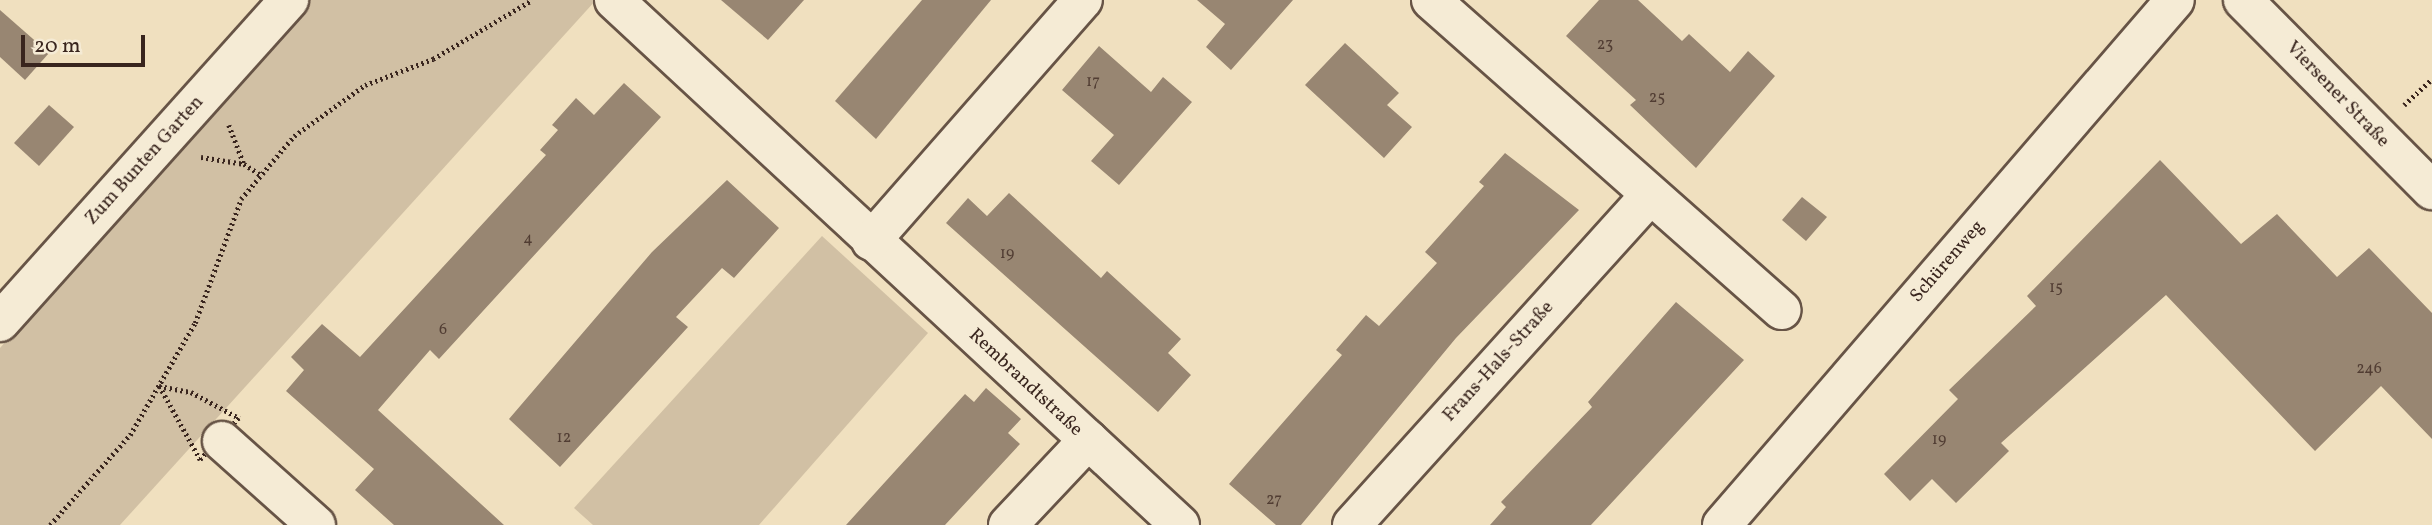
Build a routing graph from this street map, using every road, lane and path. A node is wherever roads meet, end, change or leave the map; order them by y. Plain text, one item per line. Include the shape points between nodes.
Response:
1 (288, 0) edge
2 (532, 0) edge
3 (614, 0) edge
4 (1083, 0) edge
5 (1431, 0) edge
6 (2175, 0) edge
7 (2243, 0) edge
8 (209, 89) junction
9 (261, 175) junction
10 (2432, 190) edge
11 (1647, 198) junction
12 (871, 240) junction
13 (1780, 310) dead end
14 (0, 322) edge
15 (159, 386) junction
16 (220, 440) junction
17 (1088, 440) junction
18 (50, 525) edge
19 (316, 525) edge
20 (1008, 525) edge
21 (1180, 525) edge
22 (1352, 525) edge
23 (1722, 525) edge

1 - 8 street, Zum Bunten Garten
2 - 9 path via 433,59 365,85 294,136
3 - 12 street, Rembrandtstraße
4 - 12 street
5 - 11 street
6 - 23 street, Schürenweg
7 - 10 street, Viersener Straße
8 - 9 path via 244,164
8 - 14 street, Zum Bunten Garten
9 - 15 path via 241,199 195,323
11 - 13 street
11 - 22 street, Frans-Hals-Straße
12 - 17 street, Rembrandtstraße
15 - 16 path
15 - 16 path via 191,392
15 - 18 path via 130,435
16 - 19 street
17 - 20 street
17 - 21 street, Rembrandtstraße

